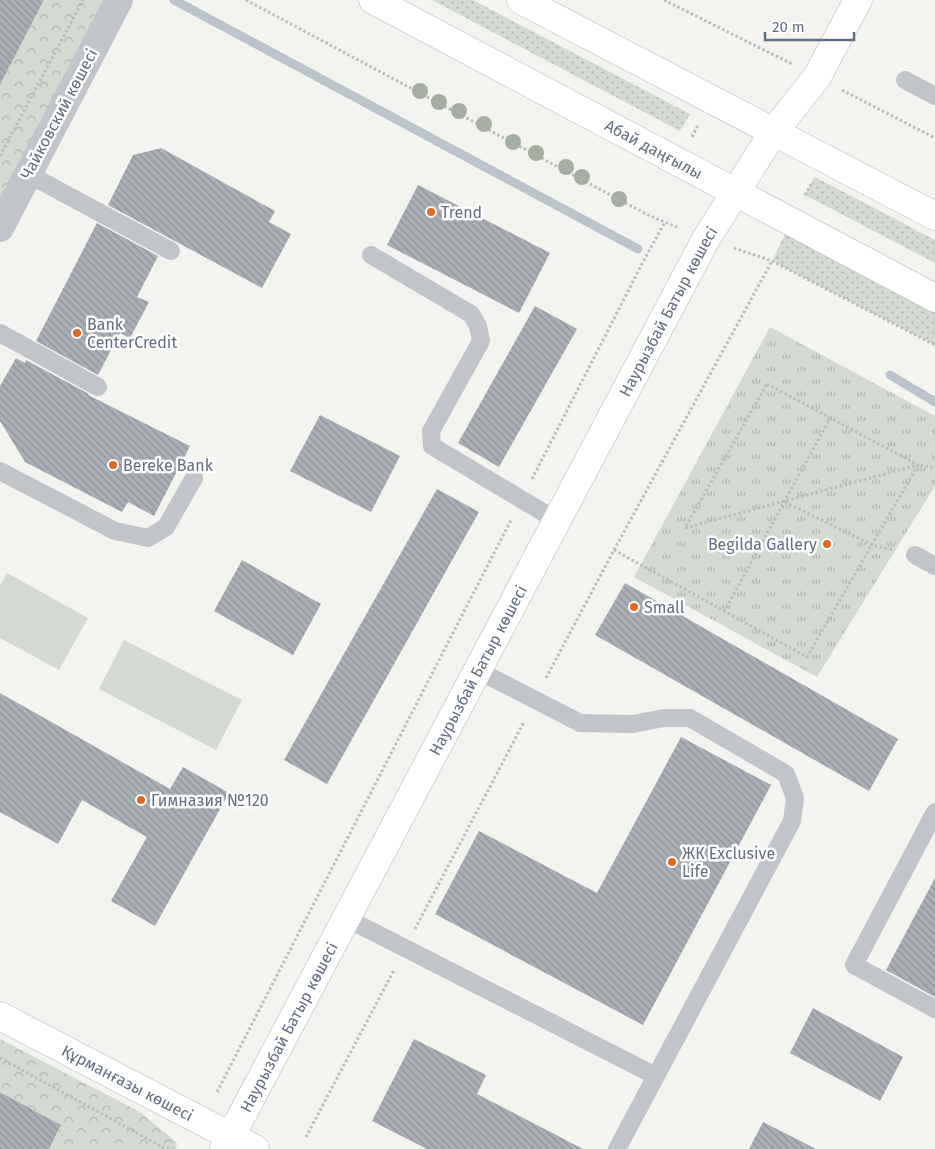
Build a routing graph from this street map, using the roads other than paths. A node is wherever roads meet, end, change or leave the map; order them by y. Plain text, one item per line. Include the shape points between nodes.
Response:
1 (119, 0) edge
2 (373, 0) edge
3 (522, 0) edge
4 (858, 0) edge
5 (906, 80) dead end
6 (935, 96) edge
7 (774, 131) junction
8 (28, 174) junction
9 (735, 192) junction
10 (935, 216) edge
11 (0, 228) edge
12 (172, 251) dead end
13 (371, 255) dead end
14 (935, 298) edge
15 (0, 333) edge
16 (98, 387) dead end
17 (0, 471) edge
18 (194, 478) dead end
19 (556, 520) junction
20 (915, 555) dead end
21 (935, 566) edge
22 (477, 670) junction
23 (935, 812) edge
24 (346, 918) junction
25 (935, 1009) edge
26 (0, 1016) edge
27 (656, 1076) junction
28 (228, 1143) edge
29 (255, 1149) edge
30 (617, 1149) edge

1 - 8 street, Чайковский көшесі
2 - 9 main road, Абай даңғылы
3 - 7 main road
4 - 7 main road via 817,77
5 - 6 lane
7 - 9 main road
7 - 10 main road
8 - 11 street, Чайковский көшесі
8 - 12 lane
9 - 14 main road, Абай даңғылы
9 - 19 main road, Наурызбай Батыр көшесі via 706,239
13 - 19 lane via 471,314 478,326 481,341 431,431 432,446
15 - 16 lane
17 - 18 lane via 115,531 148,538 166,527
19 - 22 main road, Наурызбай Батыр көшесі
20 - 21 lane
22 - 24 main road, Наурызбай Батыр көшесі
22 - 27 lane via 580,723 633,724 664,718 690,718 786,774 796,798 792,821
23 - 25 lane via 854,966
24 - 27 lane
24 - 28 main road, Наурызбай Батыр көшесі
26 - 28 main road, Құрманғазы көшесі
27 - 30 lane
28 - 29 main road, Құрманғазы көшесі

